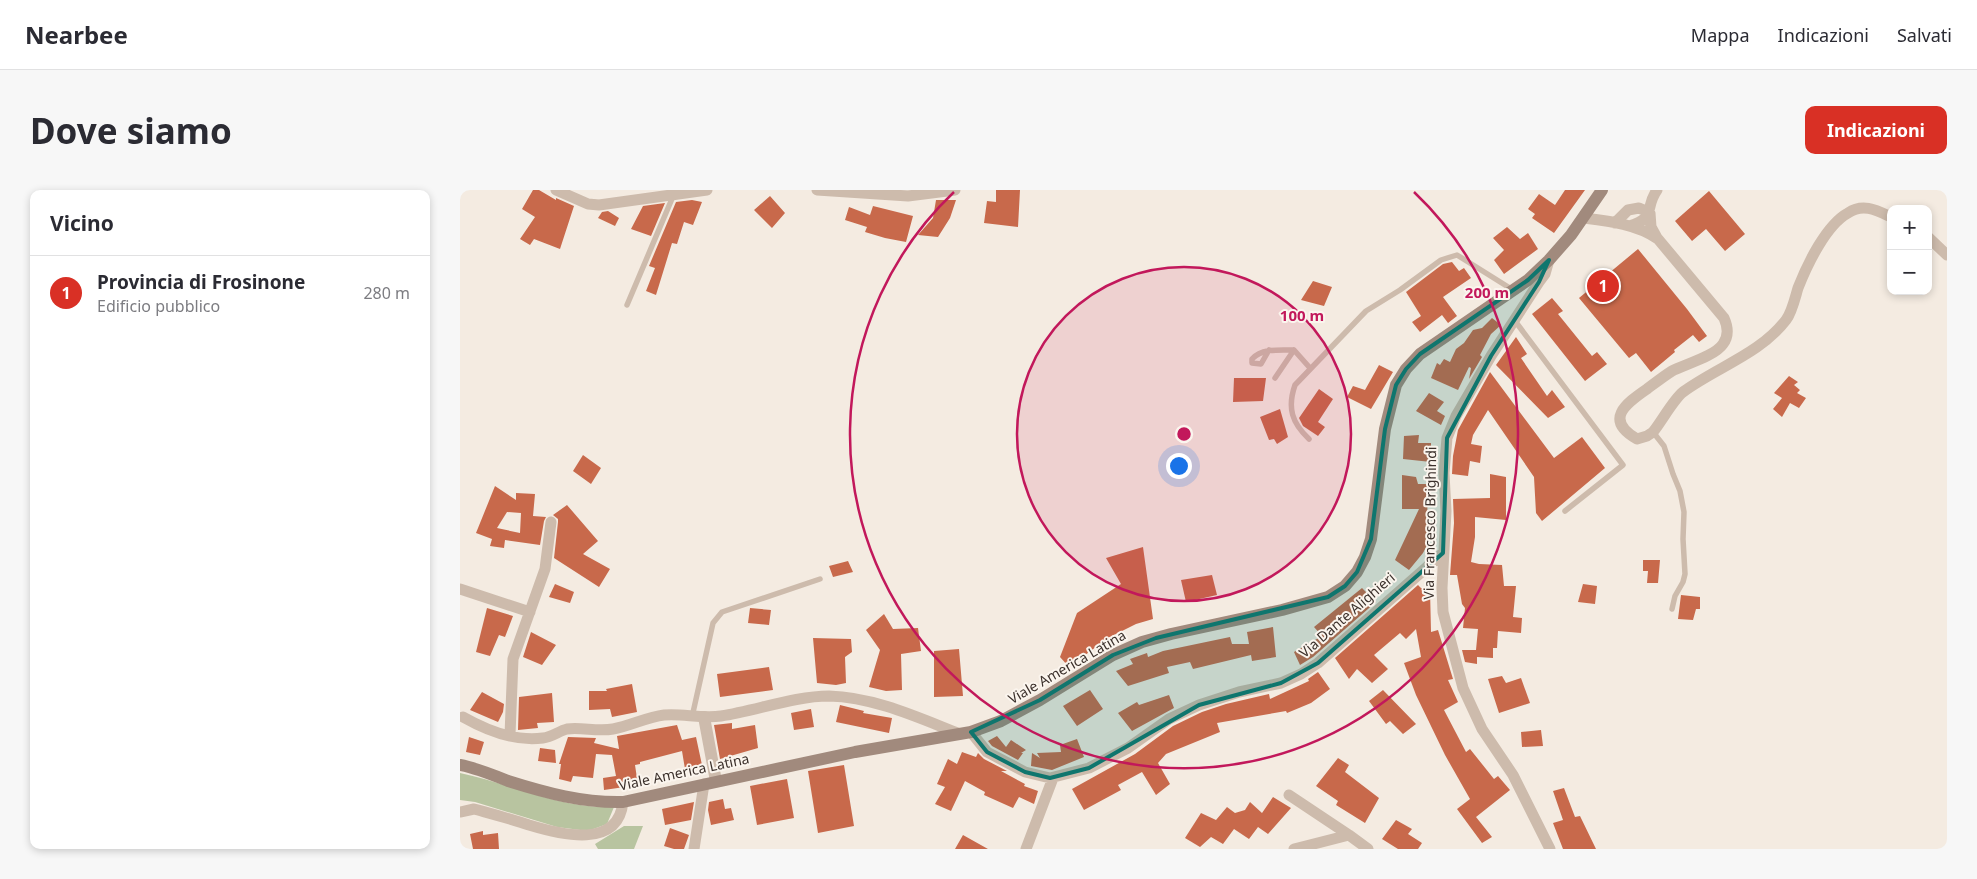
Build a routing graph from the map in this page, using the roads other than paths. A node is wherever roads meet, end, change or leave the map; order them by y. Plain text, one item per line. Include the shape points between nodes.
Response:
1 (556, 190) edge
2 (707, 190) edge
3 (817, 190) edge
4 (955, 190) edge
5 (1602, 190) edge
6 (1657, 190) edge
7 (674, 194) junction
8 (1650, 213) junction
9 (1887, 215) edge
10 (1583, 218) junction
11 (1615, 223) junction
12 (1629, 226) junction
13 (1658, 239) junction
14 (1932, 241) edge
15 (1947, 255) edge
16 (1549, 260) junction
17 (1514, 290) junction
18 (627, 305) dead end
19 (1515, 321) junction
20 (1269, 350) dead end
21 (1294, 350) junction
22 (1310, 368) junction
23 (1275, 378) dead end
24 (1654, 432) junction
25 (1309, 440) dead end
26 (1565, 511) dead end
27 (551, 522) dead end
28 (1443, 553) junction
29 (820, 579) dead end
30 (460, 589) edge
31 (1672, 609) dead end
32 (530, 612) junction
33 (463, 717) dead end
34 (698, 717) junction
35 (966, 733) junction
36 (510, 735) junction
37 (460, 765) edge
38 (1052, 778) junction
39 (710, 783) junction
40 (1290, 794) dead end
41 (623, 802) junction
42 (460, 812) edge
43 (1350, 835) junction
44 (694, 849) edge
45 (1026, 849) edge
46 (1294, 849) edge
47 (1368, 849) edge
48 (1550, 849) edge

1 - 7 street via 588,204 599,205
2 - 7 street
3 - 4 street via 908,196
5 - 10 main road, Viale America Latina
6 - 8 street
7 - 18 lane
8 - 11 street via 1639,208 1628,210
8 - 12 street via 1640,223
8 - 13 street via 1651,227
9 - 24 street via 1864,207 1838,220 1805,271 1787,319 1766,342 1682,393
10 - 11 street
10 - 16 main road, Viale America Latina
11 - 12 street
12 - 13 street
13 - 24 street via 1724,318 1727,327 1725,343 1719,350 1672,372 1623,408 1621,426 1628,434 1637,438
14 - 15 street
16 - 17 main road, Viale America Latina
16 - 19 street, Via Francesco Brighindi
17 - 22 lane via 1457,255 1441,260 1366,311
17 - 35 main road, Viale America Latina via 1420,354 1396,385 1385,429 1371,539 1357,572 1345,586 1328,596 1282,610 1142,642 1113,655 1001,721
19 - 26 lane via 1623,465
19 - 28 street, Via Francesco Brighindi via 1490,356 1447,438
20 - 21 lane
21 - 22 lane
21 - 23 lane
22 - 25 lane via 1295,385 1290,407 1292,419
24 - 31 lane via 1664,446 1684,512 1685,574
27 - 32 street via 545,568
28 - 38 street, Via Dante Alighieri via 1318,663 1301,674 1280,683 1199,705 1089,768
28 - 48 street, Via Francesco Brighindi via 1443,612 1463,688 1482,729 1513,775
29 - 34 lane via 722,612 716,617 712,623
30 - 32 street
32 - 36 street via 513,660
33 - 36 street via 485,729
34 - 35 street via 840,696
34 - 36 street via 664,715 611,729 564,730 542,738
34 - 39 street
35 - 38 street, Via Dante Alighieri via 987,752 1025,772
35 - 39 main road, Viale America Latina via 855,752
37 - 41 main road, Viale America Latina via 578,800
38 - 45 street
39 - 41 main road, Viale America Latina
39 - 44 street
40 - 43 street
41 - 42 street via 618,821 606,832 589,837 556,833 474,809
43 - 46 street
43 - 47 street

